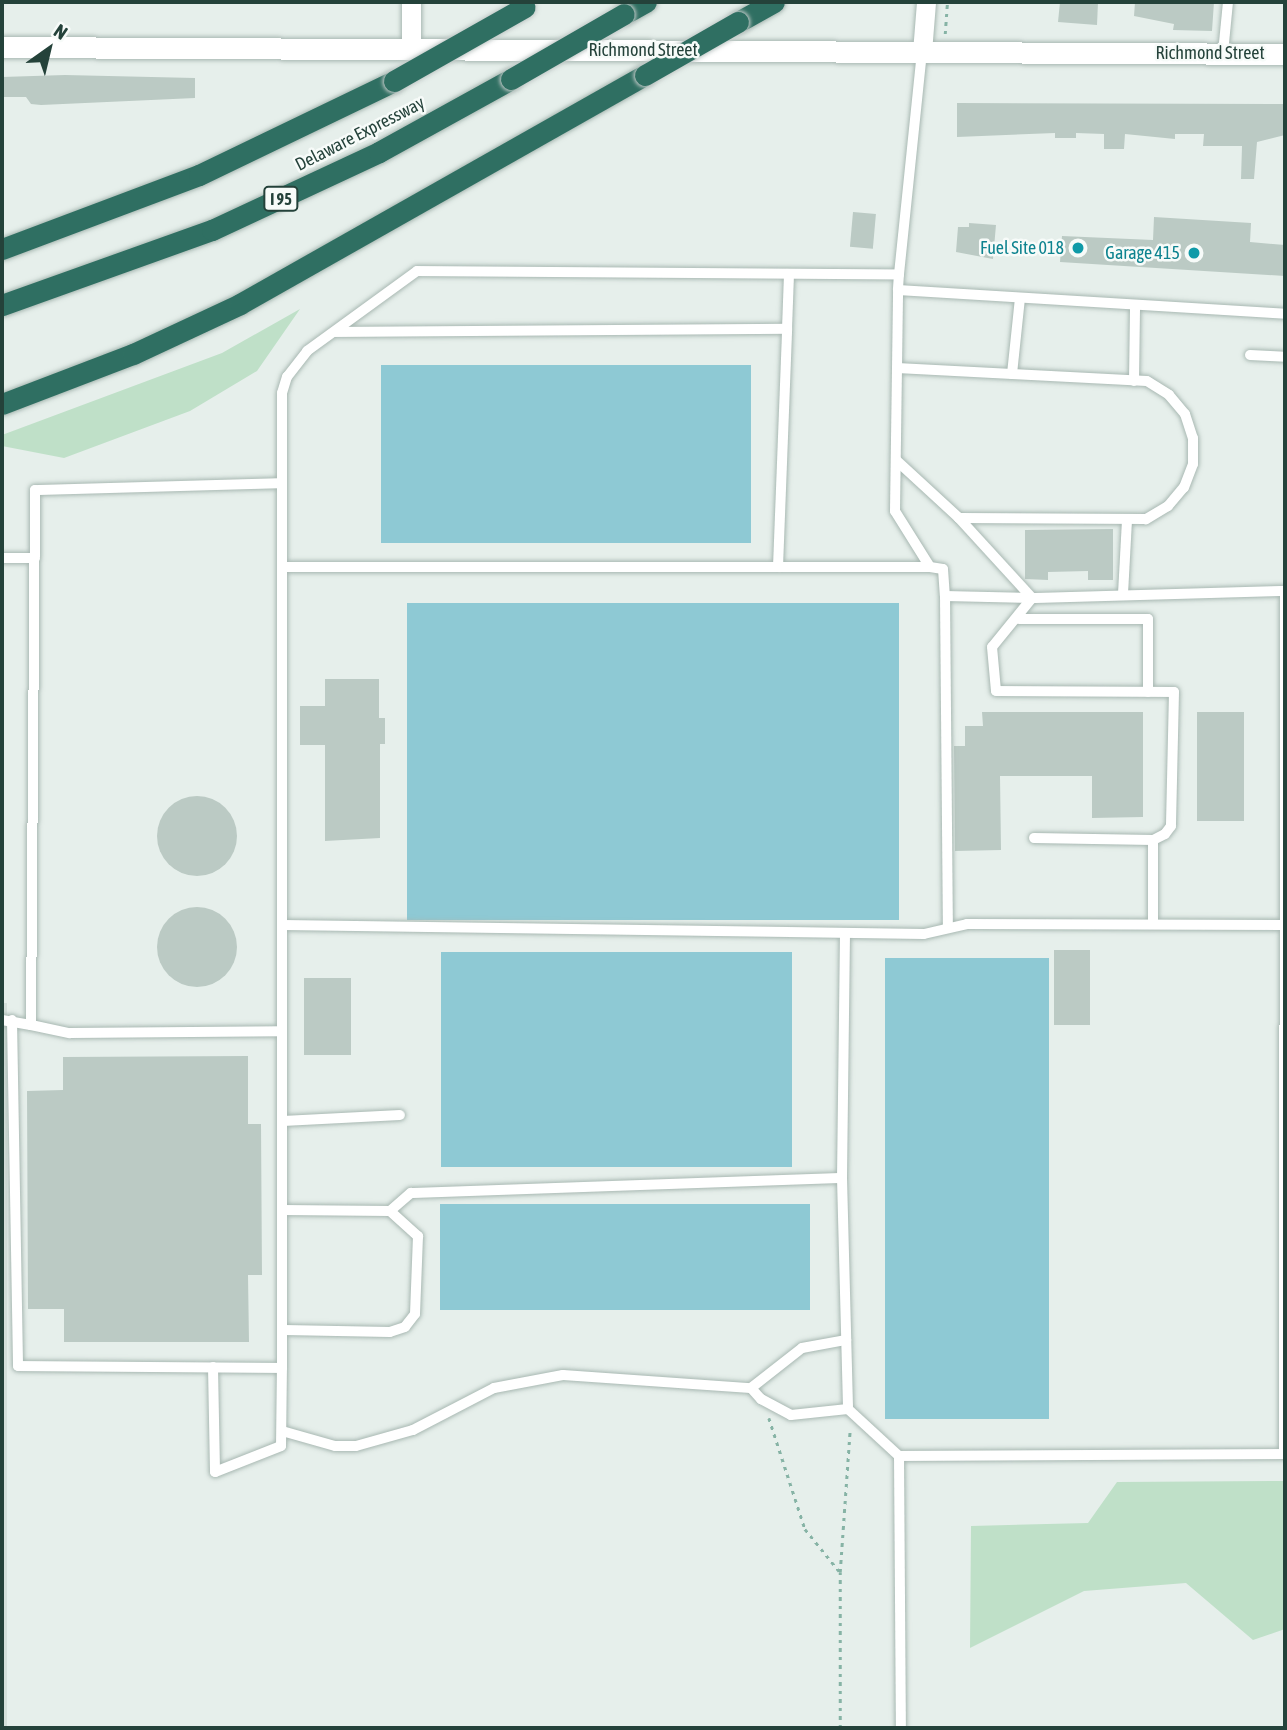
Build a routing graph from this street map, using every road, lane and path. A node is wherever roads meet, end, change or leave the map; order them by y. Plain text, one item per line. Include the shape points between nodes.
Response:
1 (411, 2) edge
2 (646, 2) edge
3 (774, 2) edge
4 (926, 2) edge
5 (947, 2) edge
6 (1228, 2) edge
7 (529, 4) edge
8 (945, 37) dead end
9 (2, 47) edge
10 (411, 49) junction
11 (922, 52) junction
12 (1223, 54) junction
13 (1285, 54) edge
14 (2, 249) edge
15 (789, 274) junction
16 (900, 274) junction
17 (898, 290) junction
18 (1020, 298) junction
19 (1135, 305) junction
20 (2, 307) edge
21 (1285, 314) edge
22 (788, 329) junction
23 (334, 332) junction
24 (1250, 355) dead end
25 (1285, 357) edge
26 (897, 368) junction
27 (1012, 374) junction
28 (1134, 381) junction
29 (2, 404) edge
30 (896, 460) junction
31 (282, 483) junction
32 (959, 519) junction
33 (1127, 519) junction
34 (2, 558) edge
35 (35, 558) junction
36 (282, 567) junction
37 (778, 567) junction
38 (930, 567) junction
39 (1284, 591) edge
40 (1124, 594) junction
41 (945, 596) junction
42 (1031, 598) junction
43 (1019, 619) junction
44 (1285, 681) edge
45 (1148, 692) junction
46 (1285, 750) edge
47 (1034, 838) dead end
48 (1153, 840) junction
49 (1153, 924) junction
50 (283, 925) junction
51 (1284, 925) edge
52 (948, 928) junction
53 (845, 933) junction
54 (7, 1020) edge
55 (31, 1025) junction
56 (282, 1031) junction
57 (1285, 1063) edge
58 (400, 1115) dead end
59 (283, 1121) junction
60 (842, 1178) junction
61 (284, 1210) junction
62 (390, 1211) junction
63 (284, 1330) junction
64 (846, 1340) junction
65 (213, 1367) junction
66 (282, 1367) junction
67 (751, 1388) junction
68 (761, 1399) junction
69 (848, 1409) junction
70 (282, 1431) junction
71 (1285, 1454) edge
72 (900, 1455) junction
73 (840, 1572) junction
74 (840, 1728) edge
75 (901, 1728) edge

1 - 10 street
2 - 20 highway, Delaware Expressway / I 95, bridge via 511,79 268,205 157,253
3 - 29 highway, bridge via 240,304 121,358
4 - 11 street
5 - 8 path
6 - 12 lane
7 - 14 highway, Delaware Expressway, bridge via 394,80 200,175
9 - 10 main road, Richmond Street
10 - 11 main road, Richmond Street
11 - 12 main road, Richmond Street
11 - 16 lane
12 - 13 main road, Richmond Street
15 - 16 lane
15 - 22 lane
15 - 23 lane via 417,271
16 - 17 lane
17 - 18 lane
17 - 26 lane
18 - 19 lane
18 - 27 lane
19 - 21 lane
19 - 28 lane
22 - 23 lane
22 - 37 lane
23 - 31 lane via 307,351 287,377 282,393
24 - 25 lane
26 - 27 lane
26 - 30 lane
27 - 28 lane
28 - 33 lane via 1147,381 1169,395 1185,414 1193,438 1193,464 1184,487 1168,506 1146,519
30 - 32 lane
30 - 38 lane via 895,511
31 - 35 lane via 35,490
31 - 36 lane
32 - 33 lane
32 - 42 lane
33 - 40 lane
34 - 35 lane
35 - 55 lane
36 - 37 lane
36 - 50 lane
37 - 38 lane
38 - 41 lane via 943,569
39 - 40 lane
39 - 44 lane
40 - 42 lane
41 - 42 lane
41 - 52 lane
42 - 43 lane
43 - 45 lane via 1148,619
43 - 45 lane via 992,647 996,691
44 - 46 lane
45 - 48 lane via 1174,692 1171,826
46 - 51 lane
47 - 48 lane
48 - 49 lane
49 - 51 lane
49 - 52 lane via 967,924
50 - 53 lane
50 - 56 lane
51 - 57 lane
52 - 53 lane via 924,934
53 - 60 lane
54 - 55 lane
54 - 65 lane via 18,1366
55 - 56 lane via 70,1033
56 - 59 lane
57 - 71 lane
58 - 59 lane
59 - 61 lane
60 - 62 lane via 411,1193
60 - 64 lane
61 - 62 lane
61 - 63 lane
62 - 63 lane via 418,1236 411,1321 390,1332
63 - 66 lane
64 - 67 lane via 802,1348
64 - 69 lane
65 - 66 lane
65 - 70 lane via 215,1472 281,1446
66 - 70 lane
67 - 68 lane
67 - 70 lane via 535,1377 494,1388 414,1430 377,1442 335,1446
68 - 69 lane via 791,1415
68 - 73 path via 805,1529
69 - 72 lane
69 - 73 path via 851,1451
71 - 72 lane
72 - 75 lane
73 - 74 path

